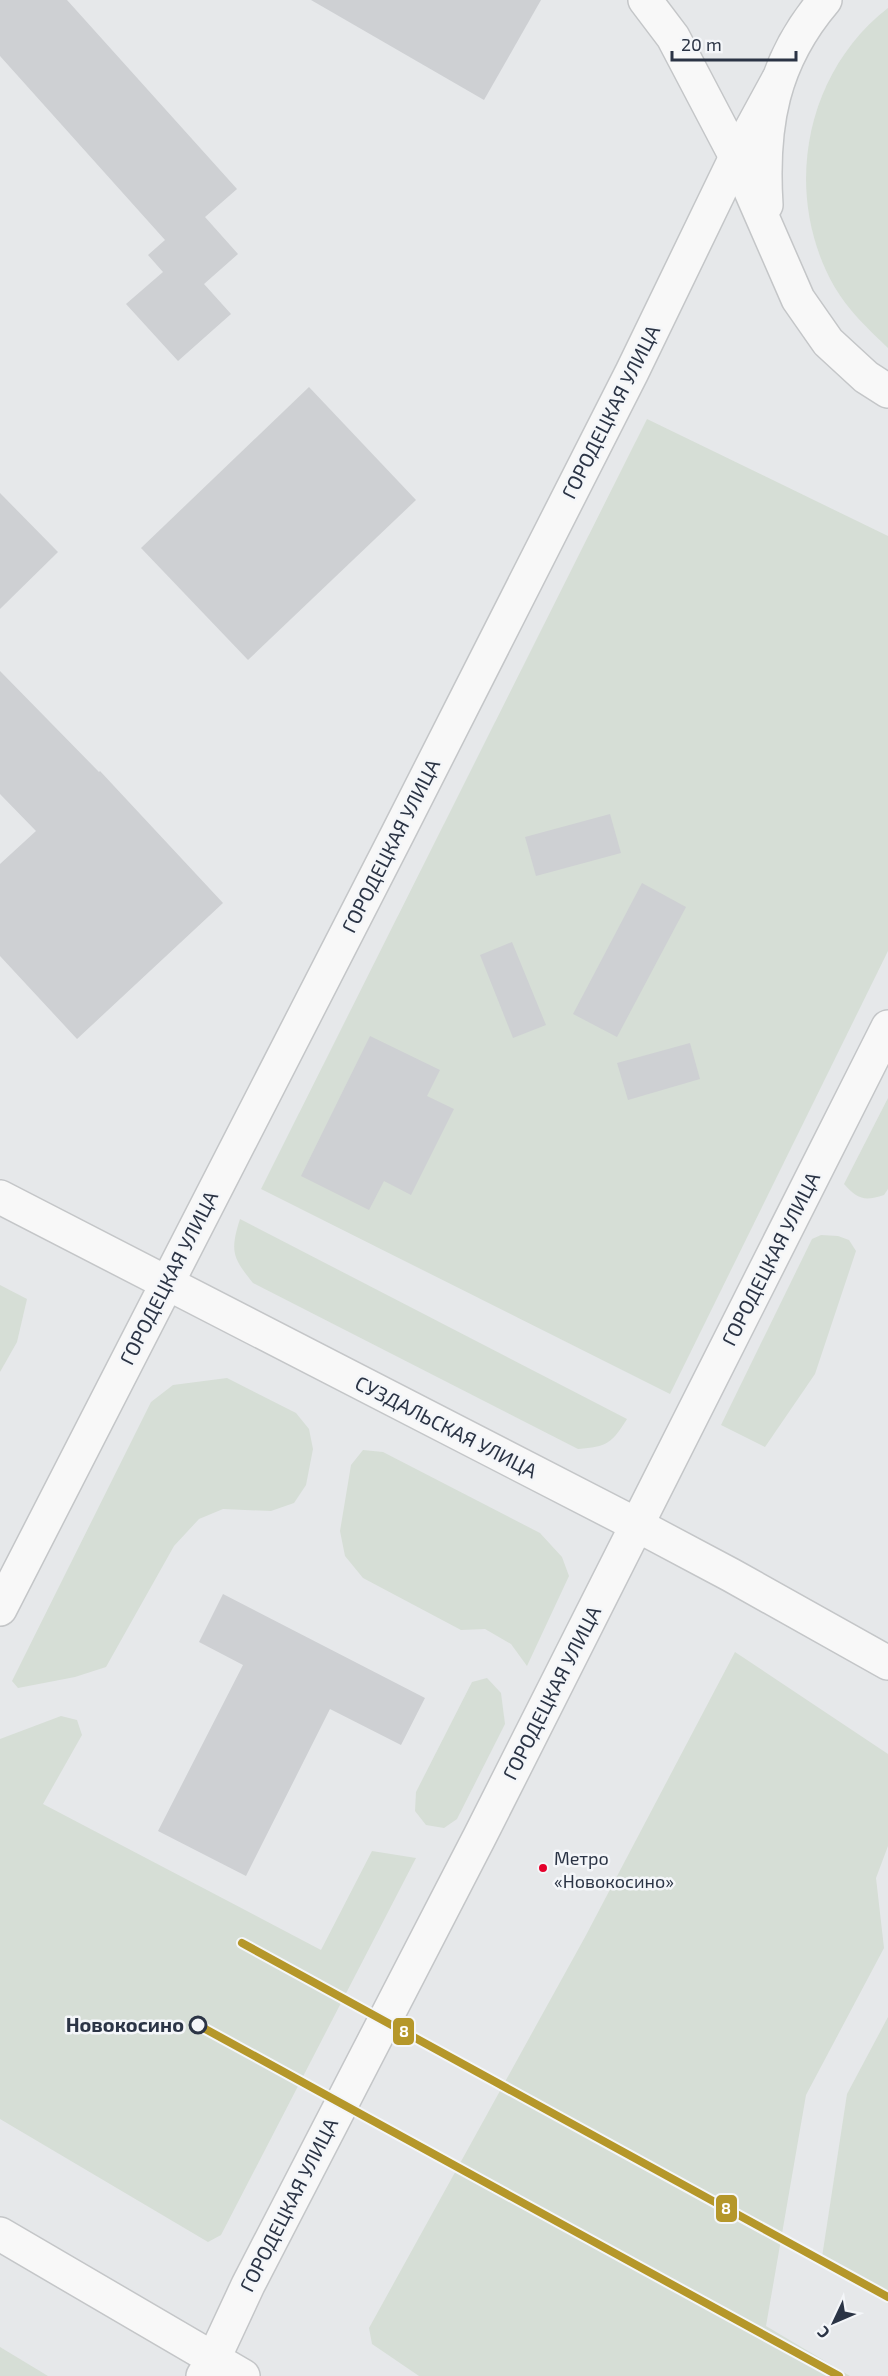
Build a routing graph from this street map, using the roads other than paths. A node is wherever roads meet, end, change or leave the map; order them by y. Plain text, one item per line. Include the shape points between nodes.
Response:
1 (645, 0) edge
2 (825, 0) edge
3 (778, 80) junction
4 (736, 157) junction
5 (777, 254) junction
6 (888, 391) edge
7 (888, 1027) edge
8 (0, 1197) edge
9 (167, 1283) junction
10 (637, 1525) junction
11 (0, 1609) edge
12 (888, 1663) edge
13 (0, 2234) edge
14 (208, 2367) edge
15 (243, 2376) edge

1 - 4 street via 673,37
2 - 3 street via 795,42
3 - 4 street, ГОРОДЕЦКАЯ УЛИЦА
3 - 5 street via 768,117 763,161 766,208
4 - 5 street
4 - 9 street, ГОРОДЕЦКАЯ УЛИЦА via 632,372
5 - 6 street via 798,299 828,342 866,377
7 - 10 street, ГОРОДЕЦКАЯ УЛИЦА
8 - 9 street, СУЗДАЛЬСКАЯ УЛИЦА
9 - 10 street, СУЗДАЛЬСКАЯ УЛИЦА
9 - 11 street, ГОРОДЕЦКАЯ УЛИЦА
10 - 12 street, СУЗДАЛЬСКАЯ УЛИЦА
10 - 14 street, ГОРОДЕЦКАЯ УЛИЦА
13 - 14 street
14 - 15 street

